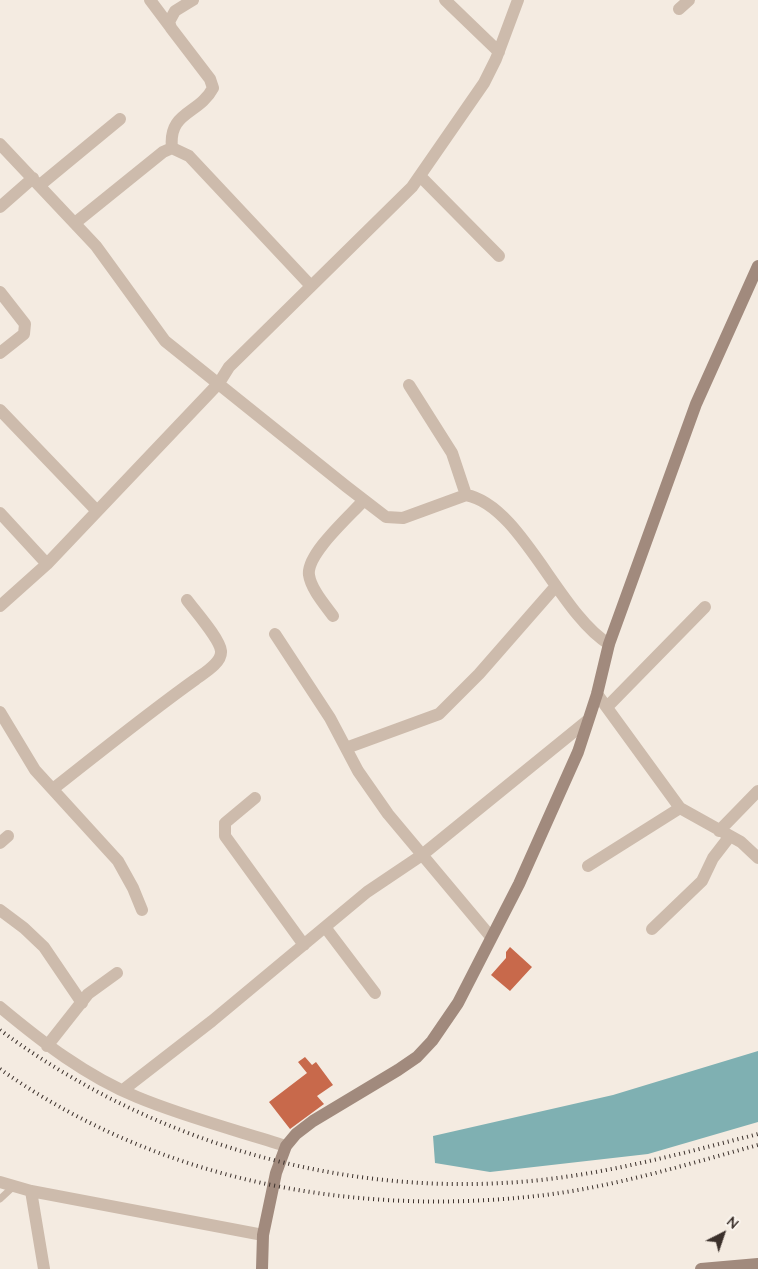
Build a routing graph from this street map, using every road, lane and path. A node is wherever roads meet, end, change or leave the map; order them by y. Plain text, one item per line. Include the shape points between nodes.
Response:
1 (150, 0) edge
2 (193, 0) edge
3 (445, 0) edge
4 (518, 0) edge
5 (689, 0) edge
6 (679, 9) dead end
7 (172, 28) junction
8 (500, 52) junction
9 (120, 120) dead end
10 (0, 144) edge
11 (172, 148) junction
12 (420, 176) junction
13 (37, 182) junction
14 (0, 208) edge
15 (75, 223) junction
16 (499, 256) dead end
17 (758, 266) edge
18 (311, 286) junction
19 (0, 292) edge
20 (0, 353) edge
21 (219, 384) junction
22 (408, 385) dead end
23 (0, 410) edge
24 (466, 495) junction
25 (364, 500) junction
26 (97, 512) junction
27 (0, 513) edge
28 (47, 564) junction
29 (556, 586) junction
30 (187, 600) dead end
31 (0, 606) edge
32 (705, 607) dead end
33 (333, 616) dead end
34 (275, 634) dead end
35 (609, 644) junction
36 (597, 694) junction
37 (608, 706) junction
38 (0, 712) edge
39 (588, 721) junction
40 (346, 748) junction
41 (53, 789) junction
42 (758, 792) edge
43 (255, 798) dead end
44 (680, 808) junction
45 (725, 834) junction
46 (422, 856) junction
47 (758, 858) edge
48 (588, 866) dead end
49 (0, 910) edge
50 (142, 910) dead end
51 (326, 927) junction
52 (652, 929) dead end
53 (491, 937) junction
54 (304, 945) junction
55 (117, 973) dead end
56 (375, 993) dead end
57 (82, 1003) junction
58 (0, 1007) edge
59 (47, 1046) junction
60 (123, 1090) junction
61 (286, 1146) junction
62 (0, 1182) edge
63 (14, 1186) junction
64 (30, 1192) junction
65 (0, 1200) edge
66 (264, 1235) junction
67 (758, 1264) edge
68 (44, 1269) edge
69 (262, 1269) edge
70 (701, 1269) edge

1 - 7 street
2 - 7 street via 171,16
3 - 8 street
4 - 8 street
5 - 6 street
7 - 11 street via 210,78 213,88 203,101 175,123
8 - 12 street via 484,83
9 - 13 street
10 - 13 street
11 - 15 street
11 - 18 street via 189,156
12 - 16 street
12 - 18 street
13 - 14 street
13 - 15 street
15 - 21 street via 96,246 165,342
17 - 35 street via 696,404
18 - 21 street via 229,367
19 - 20 street via 25,324 26,330
21 - 25 street
21 - 26 street
22 - 24 street via 452,452
23 - 26 street
24 - 25 street via 403,518 386,517
24 - 29 street via 475,496 492,506 509,522
25 - 33 street via 316,553 310,566 309,576
26 - 28 street
27 - 28 street
28 - 31 street
29 - 35 street via 599,638
29 - 40 street via 479,674 439,714
30 - 41 street via 217,642 221,651 219,658 212,667
32 - 37 street
34 - 40 street
35 - 36 street
36 - 37 street
36 - 39 street
37 - 44 street
38 - 41 street via 35,770
39 - 46 street
39 - 53 street via 575,760 519,884
40 - 46 street via 370,789
41 - 50 street via 118,861
42 - 45 street
43 - 54 street via 225,823 225,836
44 - 45 street
44 - 48 street
45 - 47 street
45 - 52 street via 702,882
46 - 51 street via 368,892
46 - 53 street
49 - 57 street via 44,948
51 - 54 street
51 - 56 street
53 - 61 street via 448,1020 417,1057 313,1121
54 - 60 street
55 - 57 street via 88,994
57 - 59 street
58 - 59 street
59 - 60 street
60 - 61 street via 180,1113
61 - 66 street via 276,1173
62 - 63 street
63 - 64 street
63 - 65 lane
64 - 66 street
64 - 68 street
66 - 69 street
67 - 70 street

